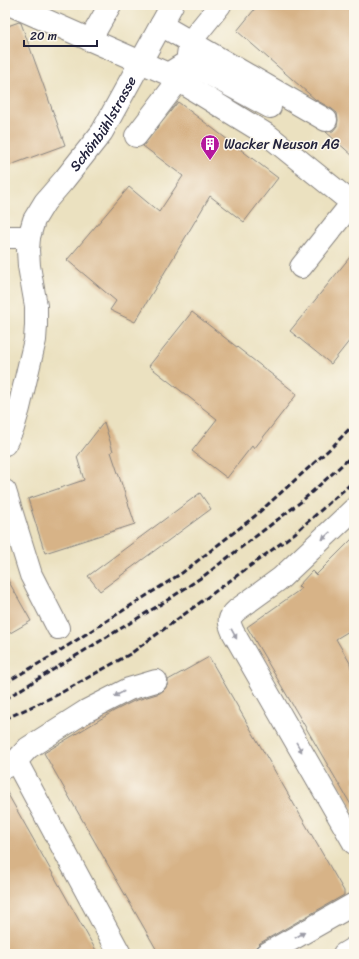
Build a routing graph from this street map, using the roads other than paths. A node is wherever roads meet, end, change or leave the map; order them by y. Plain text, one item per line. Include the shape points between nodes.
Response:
1 (12, 5) edge
2 (110, 5) edge
3 (172, 5) edge
4 (220, 5) edge
5 (161, 25) junction
6 (90, 40) junction
7 (140, 63) junction
8 (181, 65) junction
9 (270, 107) dead end
10 (326, 120) dead end
11 (136, 136) dead end
12 (5, 237) edge
13 (29, 237) junction
14 (301, 267) dead end
15 (5, 444) edge
16 (5, 491) edge
17 (354, 509) edge
18 (58, 628) dead end
19 (156, 681) dead end
20 (10, 764) edge
21 (354, 843) edge
22 (354, 904) edge
23 (354, 948) edge
24 (120, 954) edge
25 (266, 954) edge
26 (344, 954) edge

1 - 6 street
2 - 6 street
3 - 5 street, Schönbühlstrasse
4 - 8 street
5 - 7 street, Schönbühlstrasse
5 - 8 street
6 - 7 street
7 - 8 street
7 - 13 street, Schönbühlstrasse via 102,132 45,202
8 - 9 street
8 - 10 street
8 - 11 street
8 - 14 street via 352,203
12 - 13 street
13 - 15 street, Schönbühlstrasse via 29,266 36,306 36,325 19,408
16 - 18 street via 31,574
17 -> 21 street via 281,578 237,610 229,620 233,632
19 -> 20 street via 129,689 86,711 28,748
20 - 24 street
25 -> 22 street
23 - 26 street

